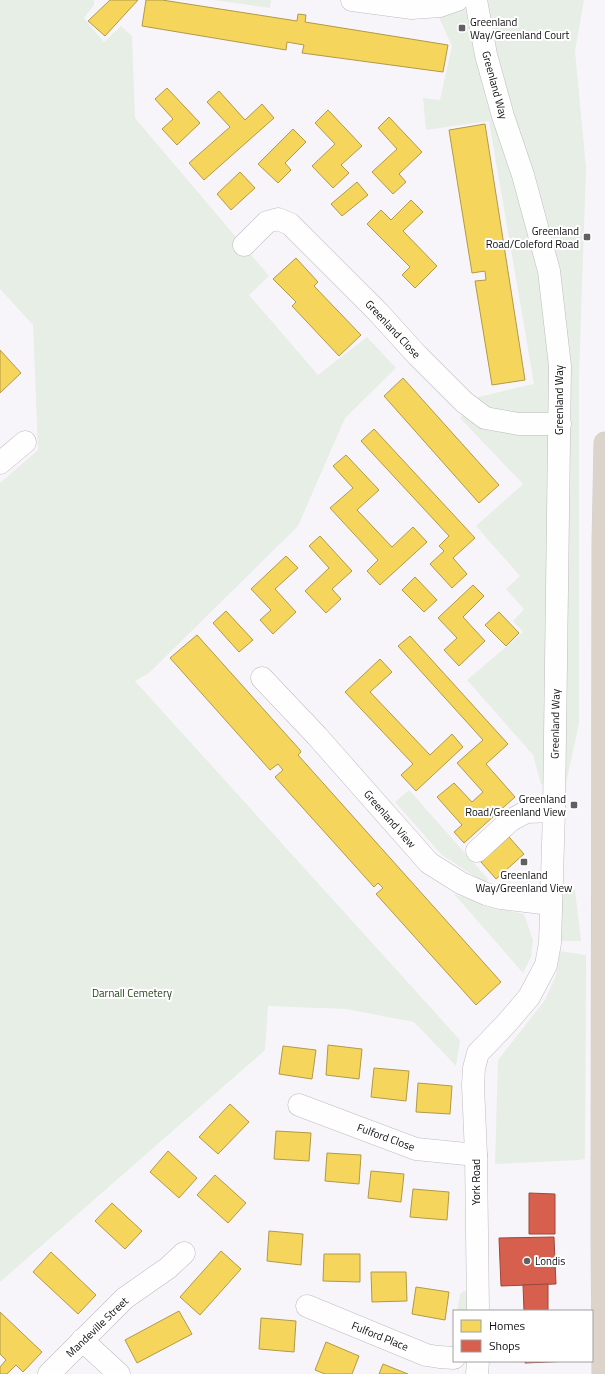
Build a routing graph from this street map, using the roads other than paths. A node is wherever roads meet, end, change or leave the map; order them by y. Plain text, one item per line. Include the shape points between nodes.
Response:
1 (352, 0) edge
2 (457, 0) edge
3 (476, 0) edge
4 (244, 245) dead end
5 (560, 424) junction
6 (25, 442) dead end
7 (605, 443) edge
8 (0, 463) edge
9 (262, 678) dead end
10 (554, 811) junction
11 (477, 851) dead end
12 (551, 904) junction
13 (604, 1041) edge
14 (478, 1053) joint
15 (299, 1105) dead end
16 (476, 1155) junction
17 (184, 1253) dead end
18 (307, 1306) dead end
19 (478, 1310) edge
20 (82, 1340) junction
21 (453, 1358) edge
22 (478, 1362) edge
23 (49, 1374) edge
24 (119, 1374) edge
25 (477, 1374) edge
26 (603, 1374) edge

1 - 2 street via 412,8 440,6
3 - 5 street, Greenland Way via 486,55 549,271 560,366
4 - 5 street, Greenland Close via 267,222 278,219 290,224 464,402 485,418 519,424
5 - 10 street, Greenland Way
6 - 8 street
7 - 13 highway
9 - 12 street, Greenland View via 317,736 428,863 461,883 486,894
10 - 11 street via 526,812 516,817
10 - 12 street, Greenland Way
12 - 14 street, Greenland Way via 550,943 546,965 529,996
13 - 26 highway
14 - 16 street, York Road via 473,1085
15 - 16 street, Fulford Close via 416,1149
16 - 19 street, York Road
17 - 20 street, Mandeville Street via 168,1268 125,1298
18 - 21 street, Fulford Place via 426,1355
20 - 23 street, Mandeville Street
20 - 24 street
22 - 25 street

